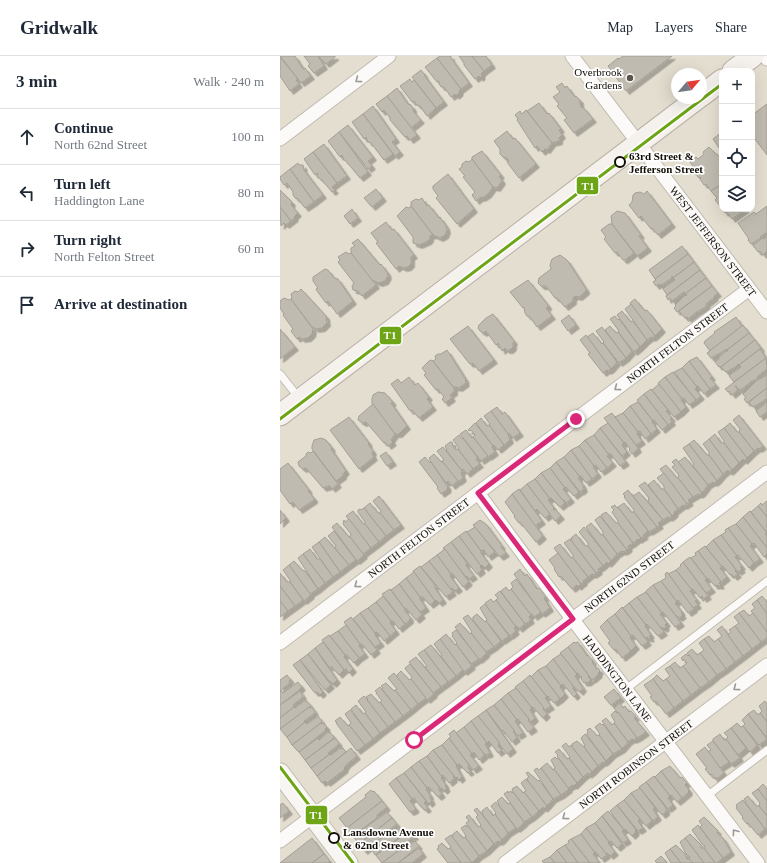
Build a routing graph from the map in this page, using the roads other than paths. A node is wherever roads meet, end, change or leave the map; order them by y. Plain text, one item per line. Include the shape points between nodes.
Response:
1 (390, 56) edge
2 (572, 56) edge
3 (753, 56) edge
4 (765, 56) edge
5 (767, 59) edge
6 (738, 68) edge
7 (719, 82) edge
8 (707, 91) edge
9 (690, 104) edge
10 (280, 139) edge
11 (639, 143) junction
12 (749, 289) junction
13 (767, 312) edge
14 (280, 374) edge
15 (300, 400) junction
16 (280, 415) edge
17 (767, 472) edge
18 (478, 493) junction
19 (767, 582) edge
20 (573, 619) junction
21 (280, 643) edge
22 (767, 665) edge
23 (626, 689) junction
24 (666, 741) junction
25 (767, 750) edge
26 (280, 773) edge
27 (707, 796) junction
28 (313, 816) junction
29 (280, 841) edge
30 (767, 859) edge
31 (348, 863) edge
32 (505, 863) edge
33 (758, 863) edge
34 (761, 863) edge

1 -> 10 street
2 - 11 street, WEST JEFFERSON STREET
3 - 6 main road
4 - 5 street
7 - 8 main road
9 - 11 main road
11 - 12 street, WEST JEFFERSON STREET
11 - 15 main road
12 - 13 street, WEST JEFFERSON STREET
12 -> 18 street, NORTH FELTON STREET
14 - 15 lane
15 - 16 main road
17 - 20 street, NORTH 62ND STREET
18 - 20 street, HADDINGTON LANE
18 -> 21 street, NORTH FELTON STREET
19 - 23 lane
20 - 23 street, HADDINGTON LANE
20 - 28 street, NORTH 62ND STREET
22 -> 24 street, NORTH ROBINSON STREET
23 - 24 street, HADDINGTON LANE
24 - 27 street, HADDINGTON LANE
24 -> 32 street, NORTH ROBINSON STREET
25 - 27 lane
26 - 28 street
33 -> 27 street, HADDINGTON LANE
28 - 29 street, NORTH 62ND STREET
28 - 31 street
30 - 34 street

